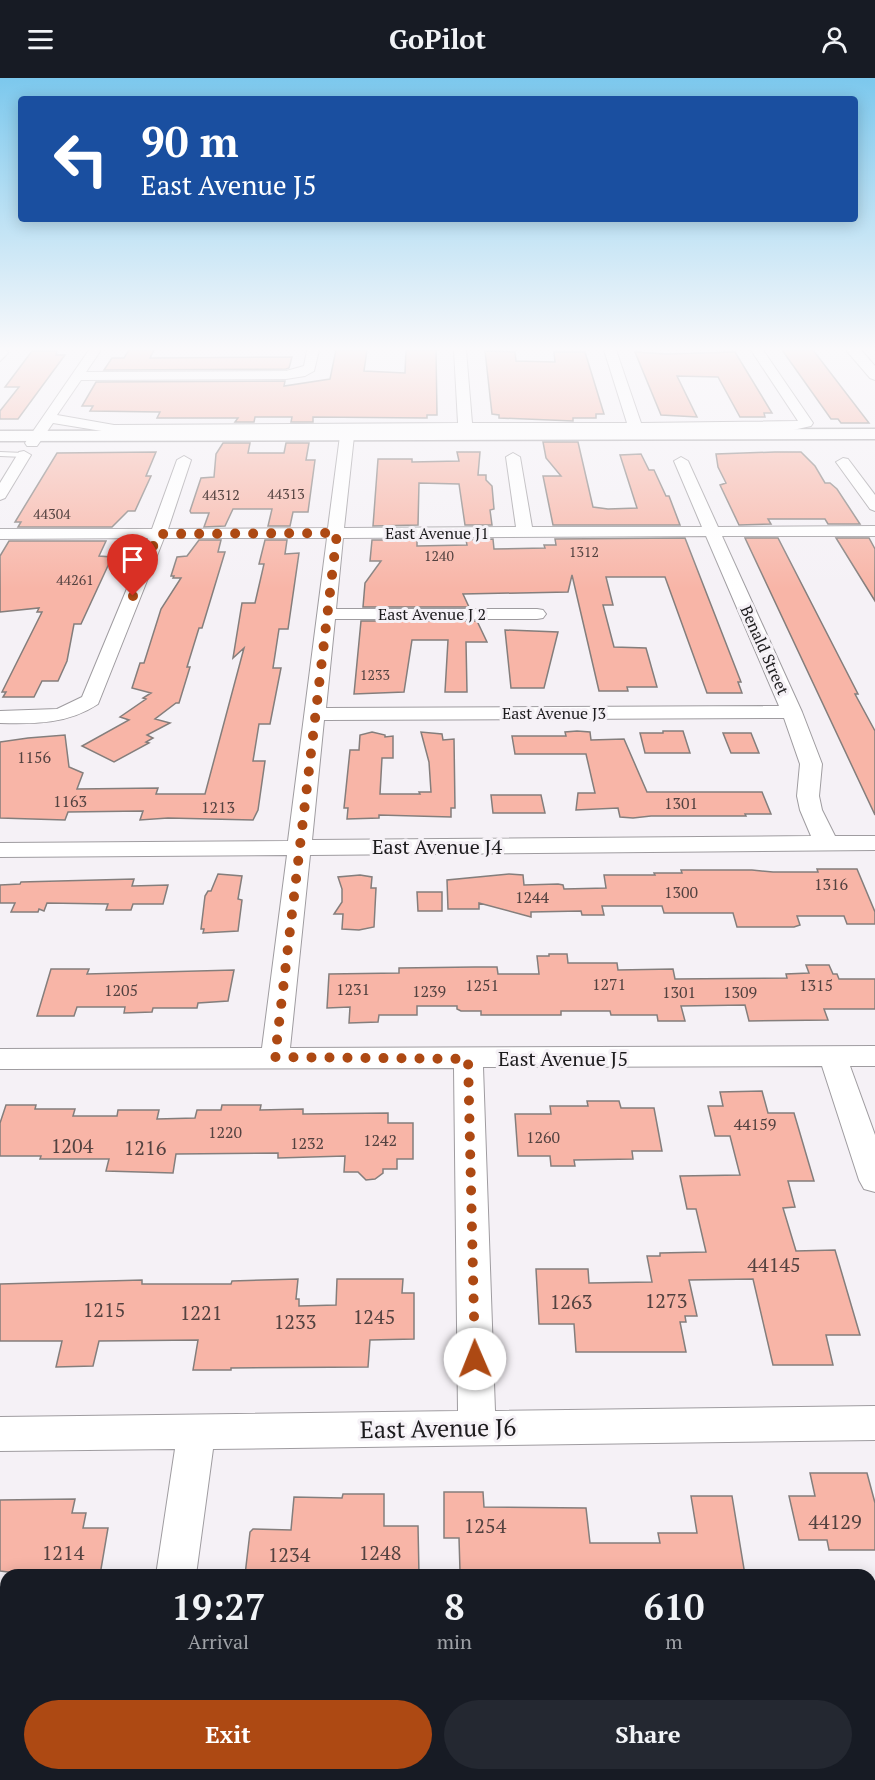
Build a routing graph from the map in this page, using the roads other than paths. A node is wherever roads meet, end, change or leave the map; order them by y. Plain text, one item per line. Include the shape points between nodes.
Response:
1 (41, 429) edge
2 (875, 434) edge
3 (0, 436) edge
4 (347, 440) junction
5 (875, 442) edge
6 (0, 444) edge
7 (31, 445) junction
8 (0, 454) edge
9 (513, 457) dead end
10 (184, 460) dead end
11 (681, 461) dead end
12 (843, 462) dead end
13 (0, 495) edge
14 (875, 506) edge
15 (875, 531) edge
16 (525, 532) junction
17 (713, 532) junction
18 (337, 533) junction
19 (0, 534) edge
20 (158, 534) junction
21 (327, 614) junction
22 (537, 614) dead end
23 (792, 712) junction
24 (316, 714) junction
25 (0, 717) edge
26 (826, 843) junction
27 (875, 843) edge
28 (300, 848) junction
29 (0, 850) edge
30 (875, 1056) edge
31 (275, 1057) junction
32 (833, 1057) junction
33 (0, 1059) edge
34 (468, 1059) junction
35 (875, 1180) edge
36 (875, 1423) edge
37 (477, 1428) junction
38 (197, 1431) junction
39 (0, 1434) edge
40 (177, 1569) edge

1 - 7 street
2 - 4 main road
3 - 7 main road
4 - 5 main road
4 - 7 main road
4 - 18 street
6 - 7 main road
7 - 8 lane
7 - 13 street
9 - 16 street
10 - 20 street
11 - 17 street, Benald Street
12 - 14 street
15 - 17 street, East Avenue J1
16 - 17 street, East Avenue J1
16 - 18 street, East Avenue J1
17 - 23 street, Benald Street
18 - 20 street, East Avenue J1
18 - 21 street
19 - 20 street, East Avenue J1
20 - 25 street via 91,700 77,711 53,717
21 - 22 street, East Avenue J 2
21 - 24 street
23 - 24 street, East Avenue J3
23 - 26 street, Benald Street via 811,764 811,810
24 - 28 street
26 - 27 street, East Avenue J4
26 - 28 street, East Avenue J4
28 - 29 street, East Avenue J4
28 - 31 street
30 - 32 street, East Avenue J5
31 - 33 street, East Avenue J5
31 - 34 street, East Avenue J5
32 - 34 street, East Avenue J5
32 - 35 street
34 - 37 street
36 - 37 street, East Avenue J6
37 - 38 street, East Avenue J6
38 - 39 street, East Avenue J6
38 - 40 street

